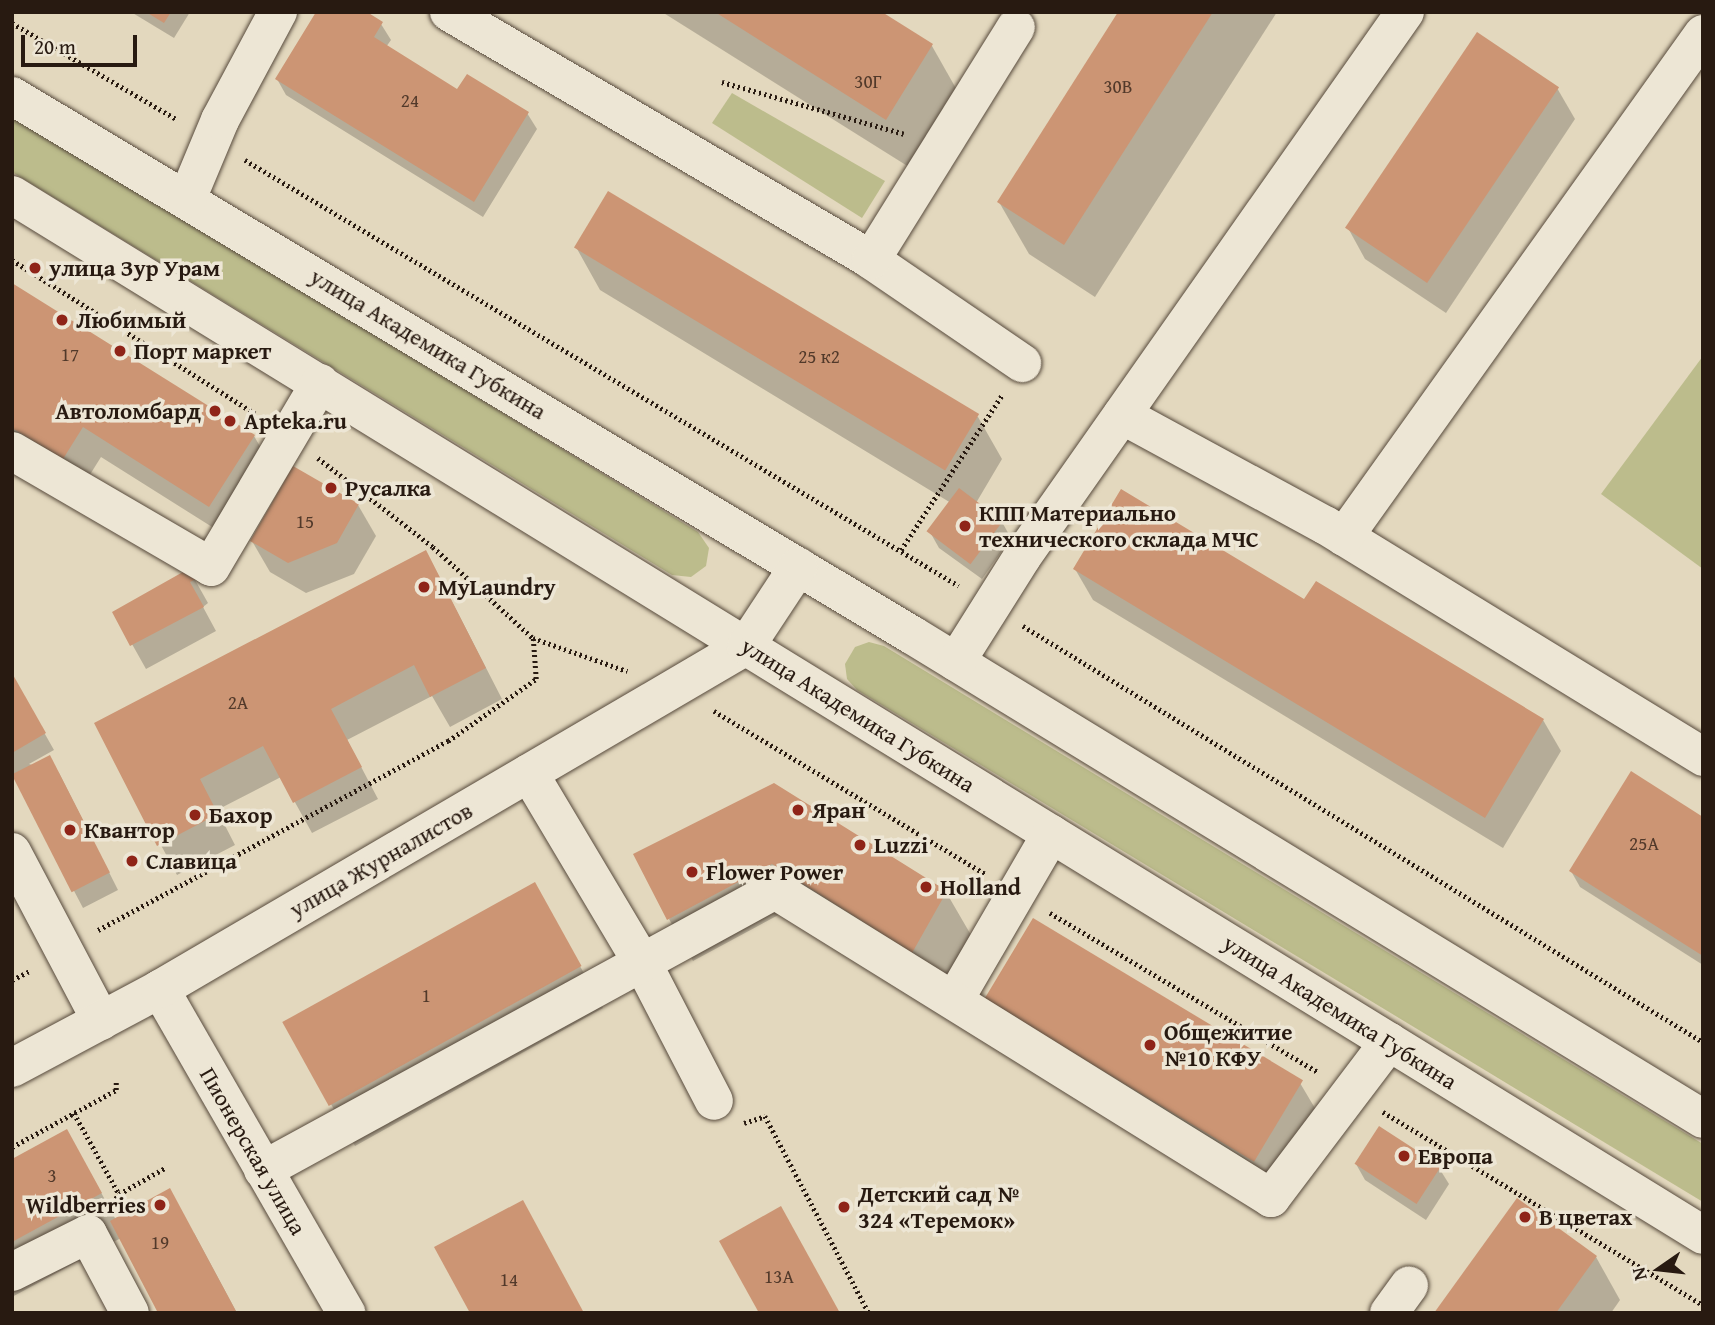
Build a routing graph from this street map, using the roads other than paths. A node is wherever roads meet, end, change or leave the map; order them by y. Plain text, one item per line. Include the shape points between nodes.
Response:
1 (278, 12) edge
2 (449, 12) edge
3 (1405, 12) edge
4 (1012, 17) edge
5 (1703, 34) edge
6 (12, 96) edge
7 (12, 195) edge
8 (187, 199) junction
9 (871, 260) junction
10 (1022, 363) road end
11 (320, 383) junction
12 (1122, 415) junction
13 (12, 452) edge
14 (1344, 537) junction
15 (798, 567) junction
16 (746, 646) junction
17 (956, 662) junction
18 (1703, 757) edge
19 (529, 773) junction
20 (1051, 834) junction
21 (12, 852) edge
22 (643, 964) junction
23 (160, 989) junction
24 (955, 999) junction
25 (101, 1021) junction
26 (1389, 1042) junction
27 (12, 1068) edge
28 (714, 1101) road end
29 (1703, 1119) edge
30 (263, 1170) junction
31 (1703, 1235) edge
32 (12, 1272) edge
33 (130, 1313) edge
34 (345, 1313) edge

1 - 8 street via 211,140
2 - 9 street
3 - 12 street
4 - 9 street
5 - 14 street
6 - 8 street, улица Академика Губкина
7 - 11 street, улица Академика Губкина
8 - 15 street, улица Академика Губкина
9 - 10 street
11 - 13 street via 211,567
11 - 16 street, улица Академика Губкина
12 - 14 street
12 - 17 street
14 - 18 street
15 - 16 street
15 - 17 street, улица Академика Губкина
16 - 19 street, улица Журналистов
16 - 20 street, улица Академика Губкина
17 - 29 street, улица Академика Губкина
19 - 22 street
19 - 23 street, улица Журналистов
20 - 24 street
20 - 26 street, улица Академика Губкина
21 - 25 street
22 - 24 street via 775,890
22 - 28 street
22 - 30 street
23 - 25 street, улица Журналистов
23 - 30 street, Пионерская улица
24 - 26 street via 1271,1198
25 - 27 street, улица Журналистов
26 - 31 street, улица Академика Губкина
30 - 34 street, Пионерская улица
32 - 33 street via 88,1234

